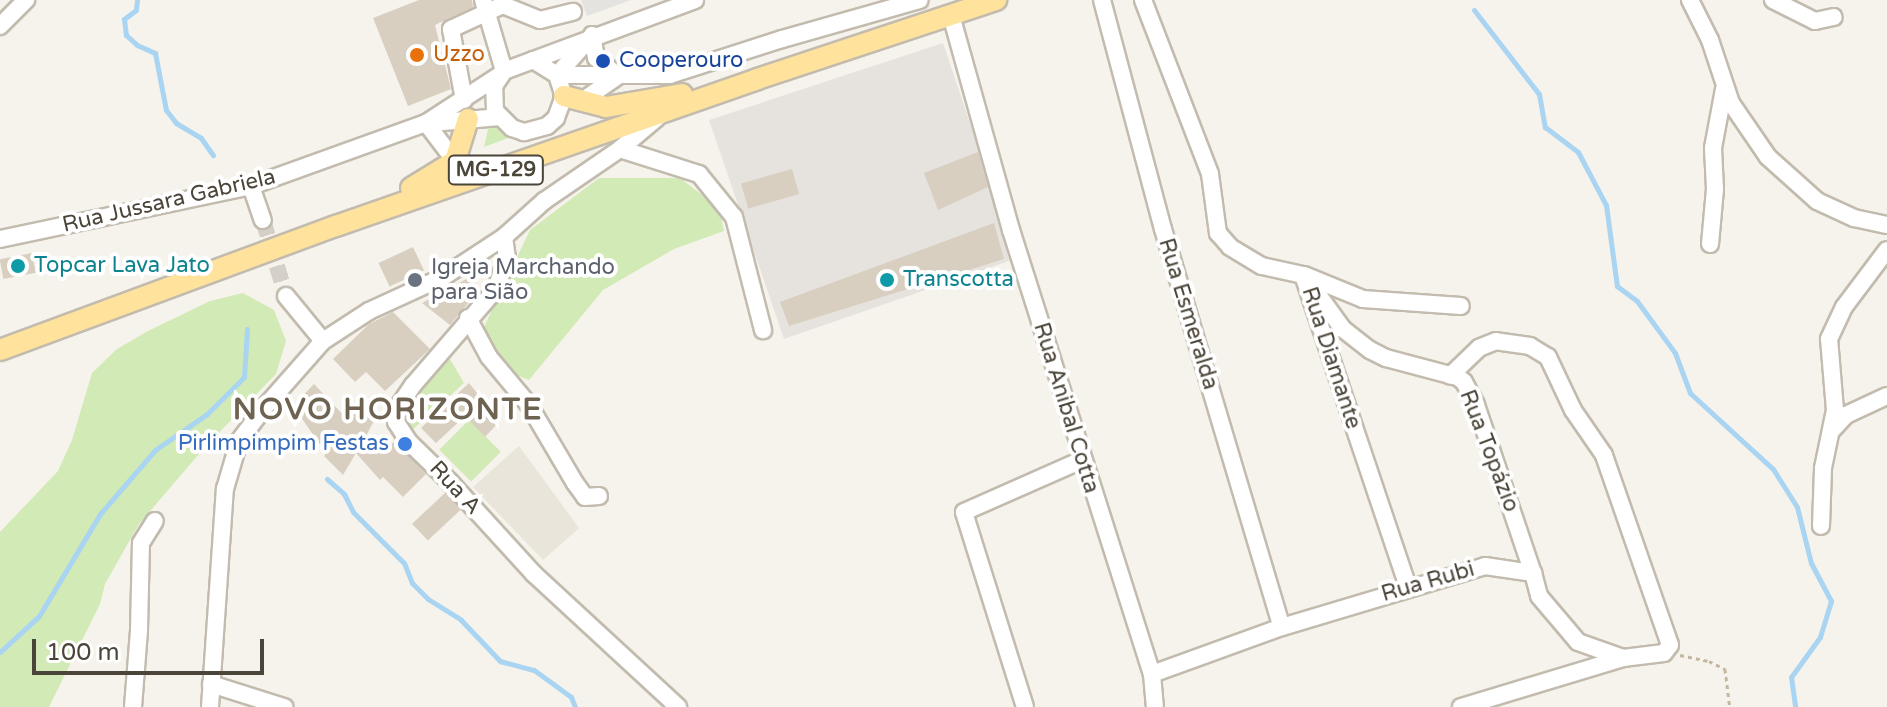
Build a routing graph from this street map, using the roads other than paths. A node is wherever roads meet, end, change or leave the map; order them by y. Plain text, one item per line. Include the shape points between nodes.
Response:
1 (695, 0) edge
2 (920, 0) edge
3 (996, 0) edge
4 (1102, 0) edge
5 (1143, 0) edge
6 (1690, 0) edge
7 (1773, 0) edge
8 (25, 1) edge
9 (886, 5) edge
10 (485, 7) edge
11 (573, 12) dead end
12 (951, 15) junction
13 (1834, 17) dead end
14 (0, 26) edge
15 (592, 35) junction
16 (513, 67) junction
17 (557, 75) junction
18 (618, 76) junction
19 (757, 79) junction
20 (1724, 89) junction
21 (573, 98) junction
22 (625, 105) junction
23 (466, 110) junction
24 (664, 111) junction
25 (500, 117) junction
26 (426, 123) junction
27 (620, 149) junction
28 (550, 151) junction
29 (455, 161) junction
30 (251, 186) junction
31 (263, 220) tunnel mouth
32 (1887, 225) edge
33 (336, 226) junction
34 (504, 237) junction
35 (0, 239) edge
36 (1710, 244) dead end
37 (1887, 250) edge
38 (1303, 275) junction
39 (286, 296) tunnel mouth
40 (1461, 306) dead end
41 (468, 318) junction
42 (763, 330) dead end
43 (323, 341) junction
44 (0, 350) edge
45 (1450, 376) junction
46 (1887, 396) edge
47 (1833, 429) junction
48 (1082, 460) junction
49 (599, 496) dead end
50 (155, 521) dead end
51 (1821, 526) dead end
52 (1533, 573) junction
53 (1408, 587) junction
54 (1282, 627) junction
55 (1623, 658) junction
56 (1152, 674) junction
57 (211, 684) junction
58 (133, 707) edge
59 (210, 707) edge
60 (284, 707) edge
61 (678, 707) edge
62 (1025, 707) edge
63 (1155, 707) edge
64 (1461, 707) edge

1 - 15 street, Rua Jussara Gabriela
2 - 9 street
3 - 12 main road, MG-129
4 - 54 street, Rua Esmeralda via 1163,229
5 - 38 street, Rua Diamante via 1210,174 1218,233 1262,266
6 - 20 street via 1710,40
7 - 13 street via 1815,21
8 - 14 street
9 - 18 street via 670,75
10 - 11 street via 503,5 540,20
10 - 16 street
10 - 23 street via 451,29
12 - 19 main road, MG-129
12 - 48 street, Rua Anibal Cotta
15 - 16 street, Rua Jussara Gabriela
15 - 17 street
15 - 18 street via 596,58
16 - 17 street
16 - 23 street, Rua Jussara Gabriela
16 - 25 street via 493,99
17 - 18 street
17 - 21 street
18 - 21 street
19 - 22 main road
19 - 24 main road, MG-129
20 - 32 street via 1752,137 1790,180 1833,210
20 - 36 street via 1713,140
21 - 22 main road via 606,107
21 - 25 street via 536,131 512,128
22 - 28 main road
23 - 25 street, Rua Jussara Gabriela
23 - 26 street, Rua Jussara Gabriela
23 - 29 main road
24 - 27 street
24 - 28 main road, MG-129
26 - 29 street
26 - 30 street, Rua Jussara Gabriela
27 - 34 street via 544,201
27 - 42 street via 699,174 734,217
28 - 33 main road, MG-129
29 - 33 main road via 438,175
30 - 31 street
30 - 35 street, Rua Jussara Gabriela
33 - 44 main road, MG-129
34 - 41 street, Rua A via 507,258 496,289
34 - 43 street via 443,277 369,311
37 - 47 street via 1844,307 1829,339
38 - 40 street via 1363,299
38 - 45 street, Rua Topázio via 1357,341 1386,358
38 - 53 street, Rua Diamante
39 - 43 street
41 - 49 street via 585,497
41 - 61 street, Rua A via 402,401 397,426 534,574
43 - 57 street via 263,409 232,456
45 - 52 street, Rua Topázio via 1464,382 1476,405
45 - 55 street via 1479,348 1496,341 1530,346 1548,357 1573,410 1604,455 1667,649
46 - 47 street via 1846,415
47 - 51 street via 1823,468
48 - 56 street, Rua Anibal Cotta
48 - 62 street via 964,512
50 - 58 street via 141,543
52 - 53 street, Rua Rubi via 1485,566
52 - 55 street via 1539,596 1578,642
53 - 54 street, Rua Rubi
54 - 56 street, Rua Rubi
55 - 64 street
56 - 63 street, Rua Anibal Cotta
57 - 59 street
57 - 60 street

